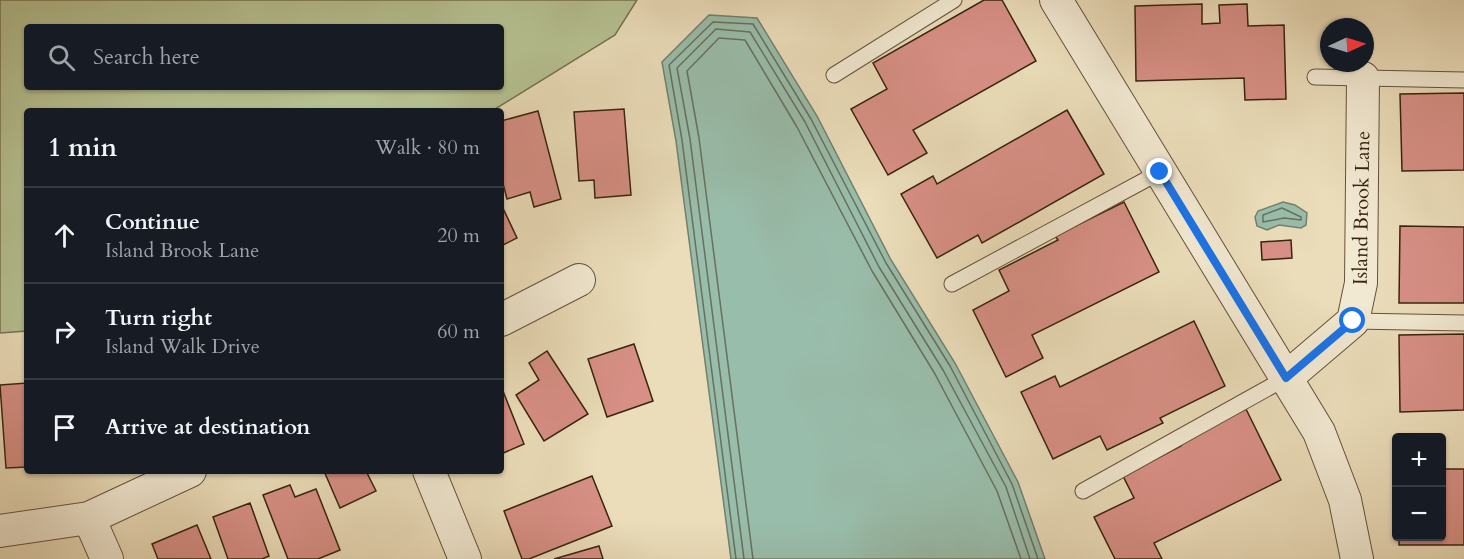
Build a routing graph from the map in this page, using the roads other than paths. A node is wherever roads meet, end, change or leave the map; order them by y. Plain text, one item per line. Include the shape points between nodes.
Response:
1 (954, 0) edge
2 (1056, 0) edge
3 (834, 75) dead end
4 (1315, 77) dead end
5 (1363, 78) junction
6 (1464, 80) edge
7 (1160, 172) junction
8 (579, 280) dead end
9 (952, 284) dead end
10 (504, 318) edge
11 (1353, 321) junction
12 (1464, 323) edge
13 (1286, 378) junction
14 (184, 474) edge
15 (430, 474) edge
16 (1083, 491) dead end
17 (89, 519) junction
18 (0, 531) edge
19 (107, 559) edge
20 (465, 559) edge
21 (1357, 559) edge

1 - 3 lane
2 - 7 street
4 - 5 lane
5 - 6 lane
5 - 11 street, Island Brook Lane via 1361,283
7 - 9 lane
7 - 13 street
8 - 10 street
11 - 12 lane
11 - 13 street
13 - 16 lane
13 - 21 street via 1323,442 1345,500
14 - 17 street
15 - 20 street
17 - 18 street
17 - 19 street

